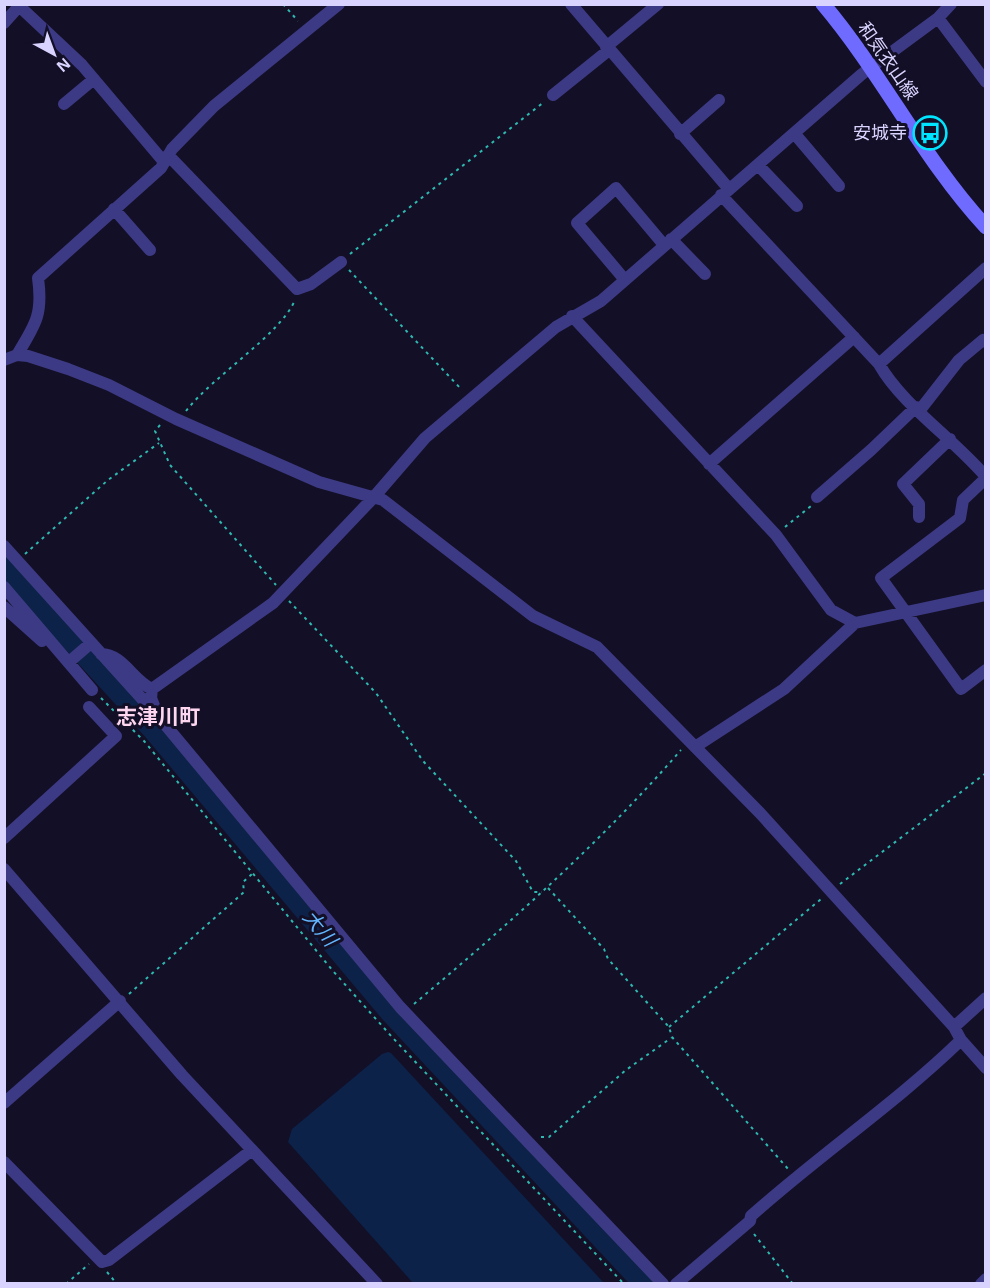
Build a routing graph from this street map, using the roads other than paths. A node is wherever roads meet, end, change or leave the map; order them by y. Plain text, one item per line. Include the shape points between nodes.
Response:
1 (339, 4) edge
2 (571, 4) edge
3 (658, 4) edge
4 (823, 4) edge
5 (951, 4) edge
6 (19, 5) edge
7 (938, 18) junction
8 (4, 23) edge
9 (608, 49) junction
10 (872, 68) junction
11 (94, 79) junction
12 (986, 82) edge
13 (554, 95) road end
14 (718, 100) dead end
15 (64, 104) dead end
16 (794, 133) junction
17 (680, 134) junction
18 (166, 159) junction
19 (758, 165) junction
20 (839, 186) dead end
21 (725, 192) junction
22 (797, 206) dead end
23 (114, 209) junction
24 (986, 227) edge
25 (667, 242) junction
26 (150, 250) dead end
27 (341, 262) road end
28 (986, 268) edge
29 (705, 274) dead end
30 (625, 280) junction
31 (572, 316) junction
32 (854, 337) junction
33 (986, 342) edge
34 (10, 357) edge
35 (879, 364) junction
36 (918, 409) junction
37 (950, 439) junction
38 (709, 464) junction
39 (986, 477) edge
40 (374, 497) junction
41 (817, 497) road end
42 (919, 516) dead end
43 (4, 546) edge
44 (4, 587) edge
45 (982, 595) edge
46 (986, 606) edge
47 (4, 607) edge
48 (903, 611) junction
49 (855, 623) junction
50 (90, 644) junction
51 (101, 654) junction
52 (67, 658) junction
53 (986, 670) edge
54 (152, 689) junction
55 (92, 690) road end
56 (89, 707) dead end
57 (158, 716) junction
58 (692, 744) junction
59 (4, 837) edge
60 (4, 869) edge
61 (986, 998) edge
62 (120, 1001) junction
63 (954, 1027) junction
64 (962, 1040) junction
65 (986, 1068) edge
66 (4, 1103) edge
67 (252, 1150) junction
68 (4, 1162) edge
69 (986, 1280) edge
70 (377, 1284) edge
71 (663, 1284) edge
72 (676, 1284) edge
73 (981, 1284) edge

1 - 18 street via 214,106
2 - 9 street
3 - 9 street
4 - 10 main road, 和気衣山線
5 - 7 street
6 - 8 street
6 - 11 street
7 - 10 street
7 - 12 street
9 - 13 street
9 - 17 street
10 - 16 street
10 - 24 main road, 和気衣山線 via 928,156
11 - 15 street
11 - 18 street
14 - 17 street
16 - 19 street
16 - 20 street
17 - 21 street
18 - 23 street
18 - 27 street via 294,286 300,289
19 - 21 street
19 - 22 street
21 - 25 street
21 - 32 street
23 - 26 street
23 - 34 street via 38,278 41,302 36,321
25 - 29 street
25 - 30 street
25 - 30 street via 616,188 577,223
28 - 35 street
30 - 31 street via 590,309
31 - 38 street
31 - 40 street via 425,438
32 - 35 street
32 - 38 street
33 - 36 street via 982,340 959,360
34 - 40 street via 28,356 109,385 319,482
35 - 36 street via 889,381
36 - 37 street
36 - 41 street
37 - 39 street
37 - 42 street via 903,484 919,504
38 - 49 street via 776,534 831,610
39 - 48 street via 963,500 960,518 881,578
40 - 54 street via 273,603
40 - 58 street via 442,543 533,615 603,651
43 - 50 street
44 - 52 street
45 - 46 street
45 - 48 street
47 - 52 street
48 - 49 street
48 - 53 street via 961,689
49 - 58 street via 784,689
50 - 51 street
50 - 52 street
51 - 54 street via 113,657
51 - 57 street
52 - 55 street
54 - 57 street
56 - 59 street via 116,736
57 - 71 street via 385,989
58 - 63 street
60 - 62 street
61 - 63 street
62 - 66 street
62 - 67 street
63 - 64 street
64 - 65 street
64 - 72 street via 795,1177
67 - 68 street via 102,1262
67 - 70 street
69 - 73 street

